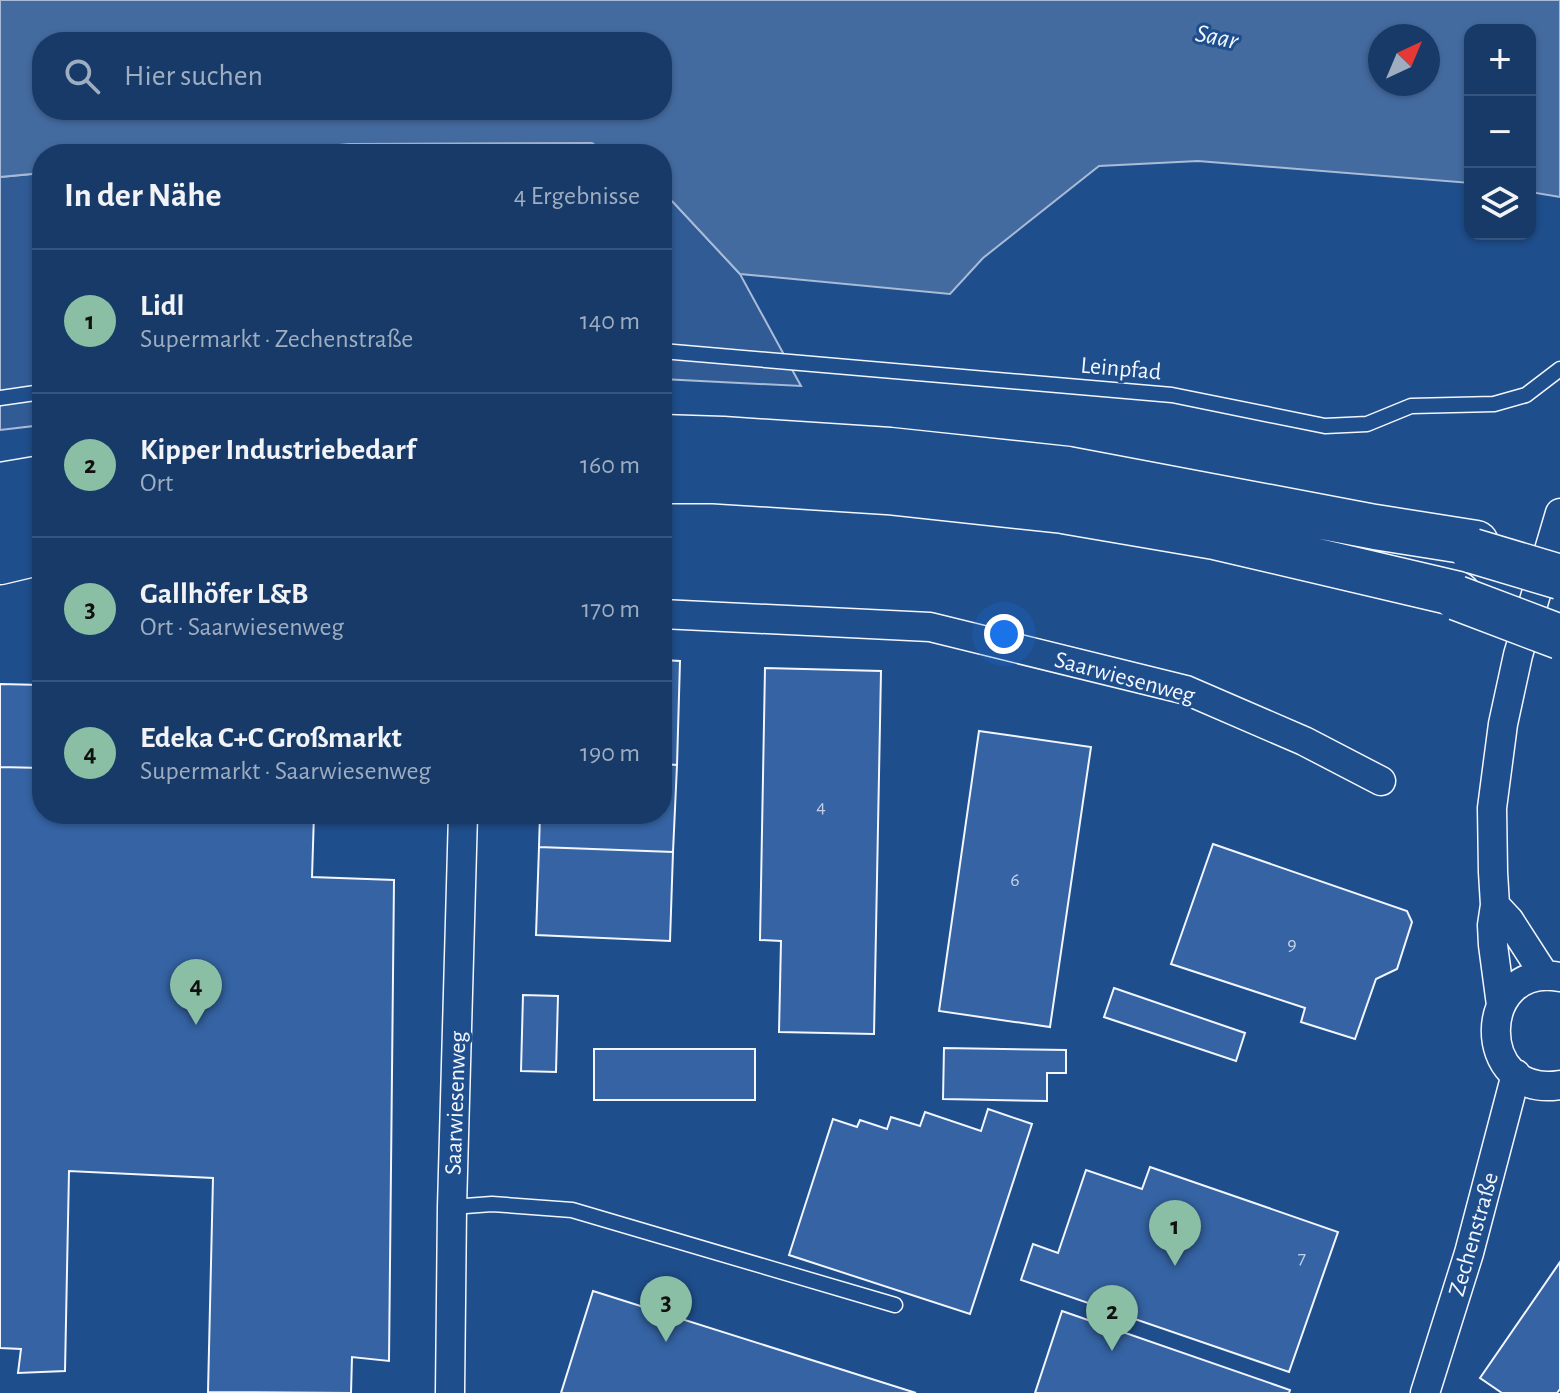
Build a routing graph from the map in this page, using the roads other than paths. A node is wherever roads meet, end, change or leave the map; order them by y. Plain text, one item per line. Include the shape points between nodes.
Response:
1 (672, 352) edge
2 (1560, 369) edge
3 (32, 393) edge
4 (0, 398) edge
5 (672, 437) edge
6 (32, 462) edge
7 (0, 464) edge
8 (32, 480) edge
9 (672, 481) edge
10 (0, 485) edge
11 (1560, 513) edge
12 (32, 523) edge
13 (0, 528) edge
14 (1475, 547) junction
15 (32, 554) edge
16 (1560, 558) edge
17 (0, 562) edge
18 (1560, 577) edge
19 (1458, 596) junction
20 (672, 614) edge
21 (1560, 621) edge
22 (1560, 637) edge
23 (1381, 781) dead end
24 (463, 824) edge
25 (1495, 905) junction
26 (1553, 976) edge
27 (1501, 1005) junction
28 (1516, 1074) junction
29 (1560, 1085) edge
30 (452, 1207) junction
31 (895, 1305) dead end
32 (450, 1393) edge
33 (1425, 1393) edge

1 - 2 lane, Leinpfad via 1172,395 1325,426 1367,424 1411,406 1494,404 1526,395
3 - 4 lane
5 - 14 highway via 890,450 1068,469
6 - 7 highway
8 - 10 highway
9 - 19 highway via 887,492 1063,511 1215,537
11 - 25 street via 1503,724 1492,808
12 - 13 highway
14 - 16 highway
14 - 18 highway, bridge
15 - 17 highway
19 - 21 highway
19 - 22 highway, bridge
20 - 23 street, Saarwiesenweg via 930,627 1186,690
24 - 30 street, Saarwiesenweg
25 - 26 street
25 - 27 street via 1493,945
26 - 27 street via 1520,984
27 - 28 street via 1495,1040 1502,1059
28 - 29 street via 1540,1085
28 - 33 street, Zechenstraße
30 - 31 lane via 572,1210
30 - 32 street, Saarwiesenweg

